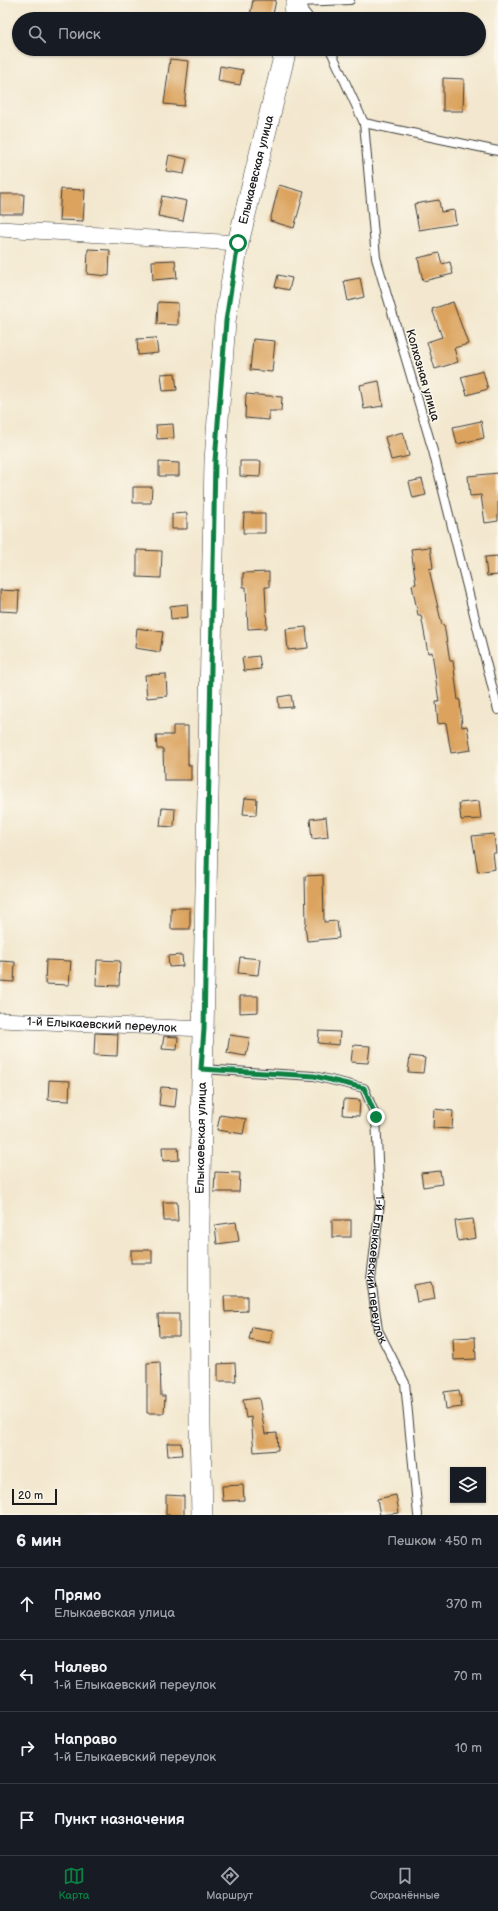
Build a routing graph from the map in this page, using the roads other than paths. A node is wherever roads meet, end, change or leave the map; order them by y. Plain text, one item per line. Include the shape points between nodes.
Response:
1 (350, 0) edge
2 (296, 7) edge
3 (284, 56) edge
4 (333, 56) edge
5 (364, 123) junction
6 (498, 151) edge
7 (0, 229) edge
8 (238, 243) junction
9 (498, 710) edge
10 (0, 1020) edge
11 (204, 1029) junction
12 (201, 1069) junction
13 (202, 1515) edge
14 (418, 1515) edge

1 - 2 lane
3 - 8 street, Елыкаевская улица
4 - 5 lane, Колхозная улица
5 - 6 lane
5 - 9 lane, Колхозная улица via 376,258 433,451
7 - 8 street
8 - 11 street, Елыкаевская улица via 226,321 215,461
10 - 11 street, 1-й Елыкаевский переулок
11 - 12 street, Елыкаевская улица
12 - 13 street, Елыкаевская улица via 198,1223
12 - 14 lane, 1-й Елыкаевский переулок via 314,1076 364,1088 376,1117 380,1203 371,1279 378,1330 405,1383

